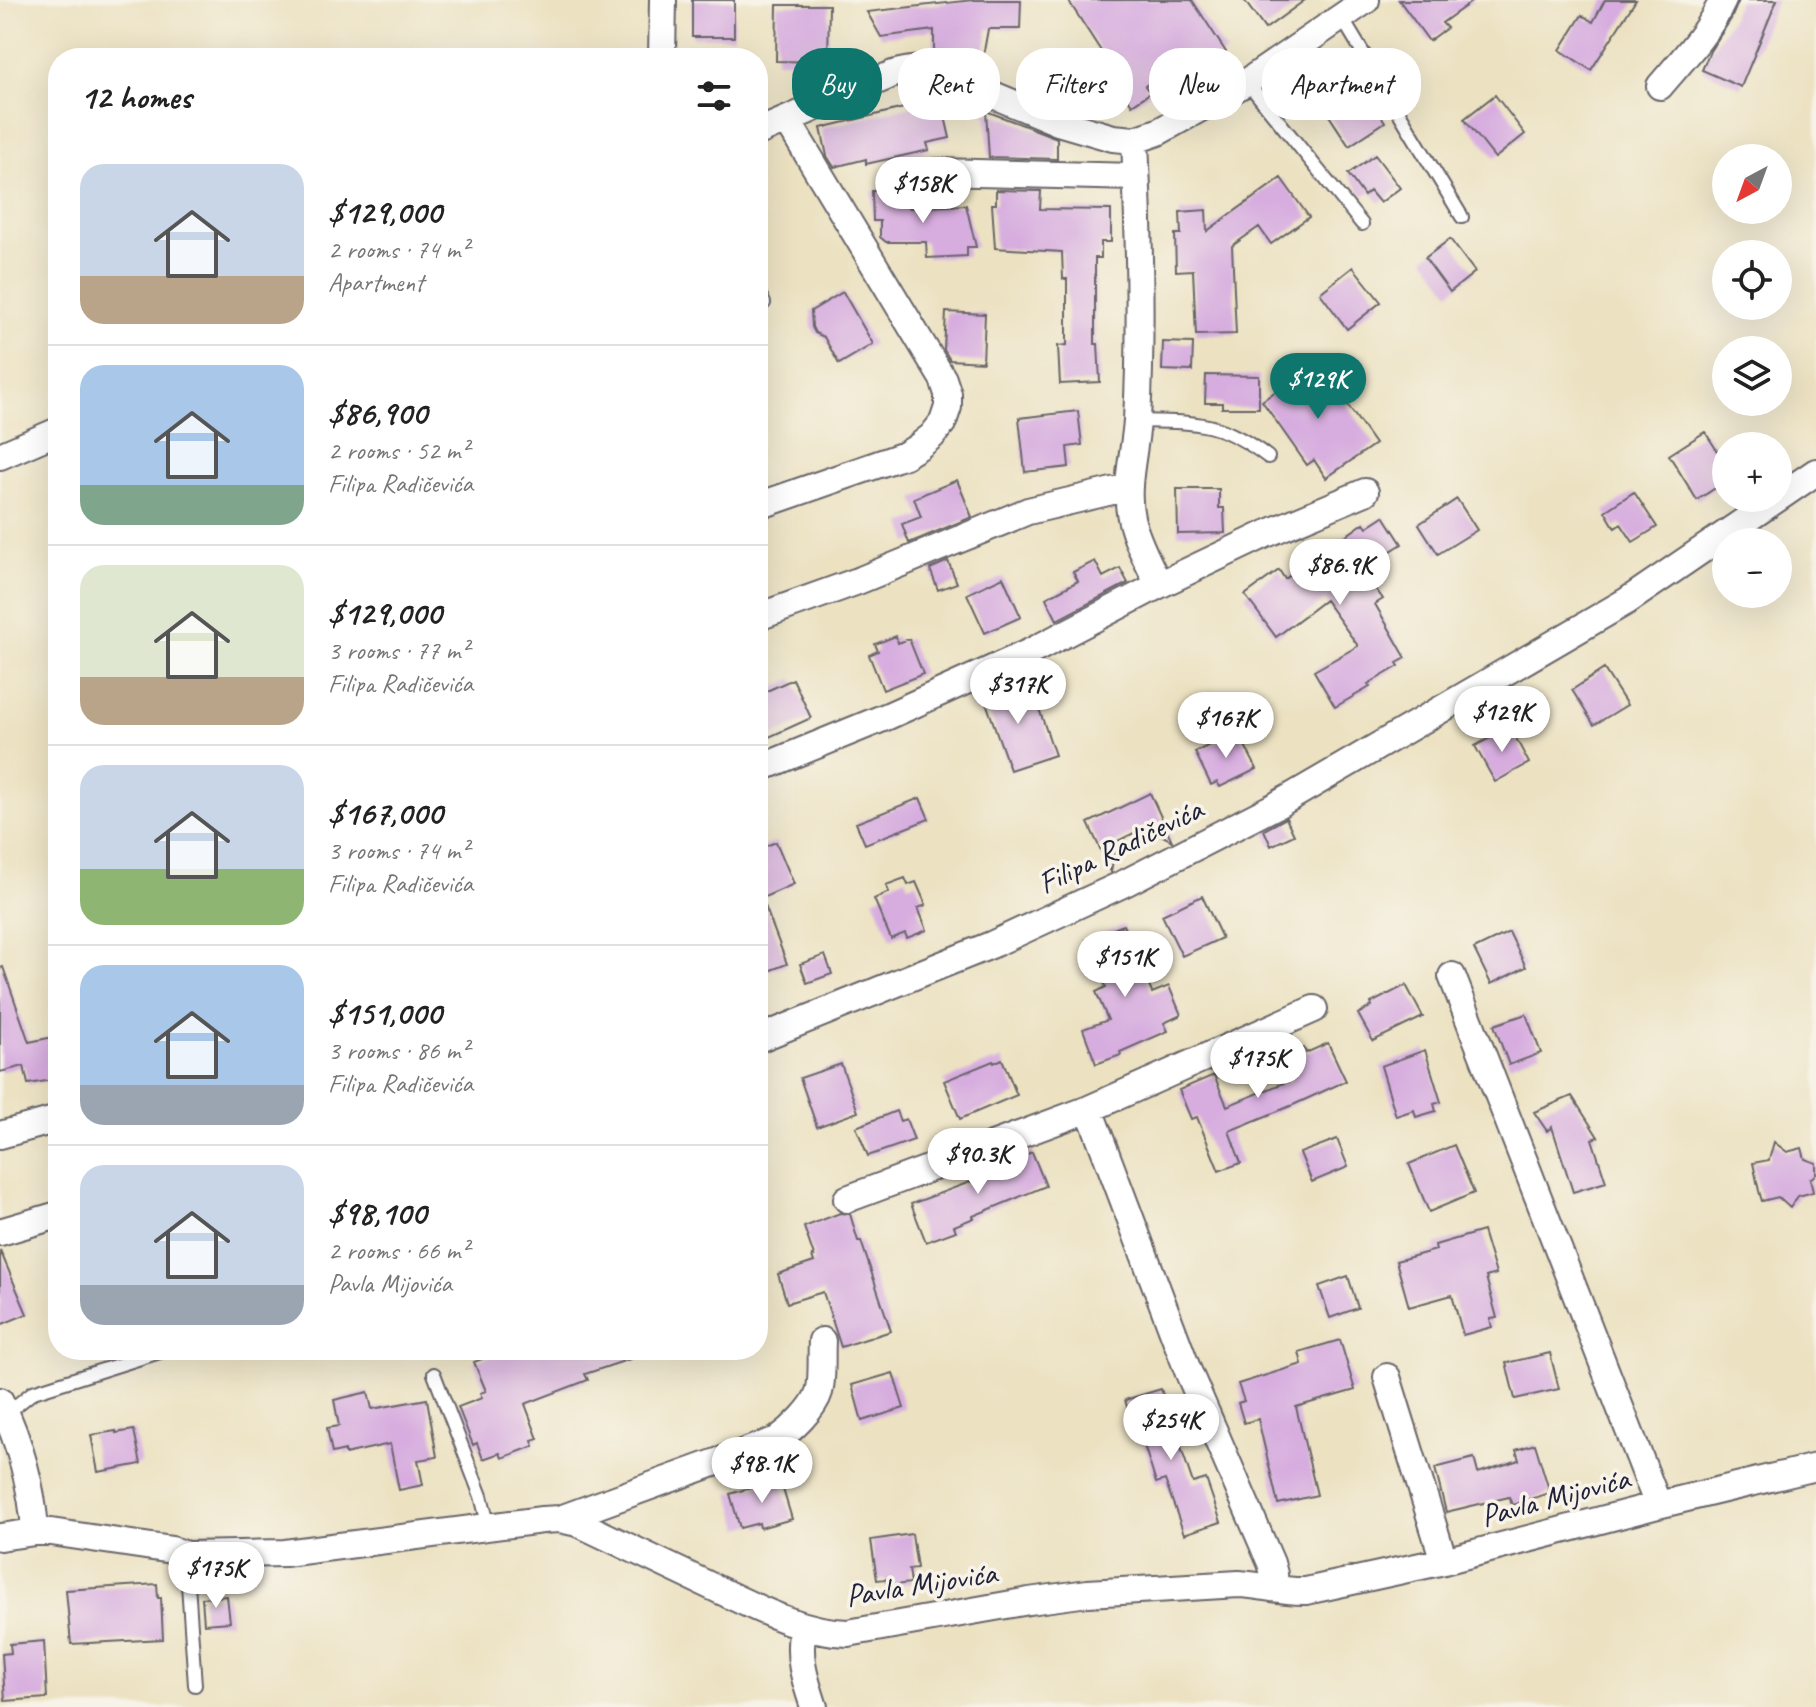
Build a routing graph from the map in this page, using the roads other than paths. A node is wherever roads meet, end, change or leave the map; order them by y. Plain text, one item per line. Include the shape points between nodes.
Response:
1 (663, 0) edge
2 (1366, 0) edge
3 (1723, 0) edge
4 (1342, 18) junction
5 (662, 48) edge
6 (1247, 82) junction
7 (1660, 86) dead end
8 (787, 120) junction
9 (768, 128) edge
10 (1135, 140) junction
11 (937, 172) dead end
12 (1136, 177) junction
13 (1462, 217) dead end
14 (1362, 224) dead end
15 (1137, 421) junction
16 (48, 435) edge
17 (0, 456) edge
18 (1268, 457) dead end
19 (1816, 472) edge
20 (1129, 487) junction
21 (1792, 488) edge
22 (1365, 492) dead end
23 (768, 503) edge
24 (1757, 512) edge
25 (1159, 585) junction
26 (768, 613) edge
27 (768, 765) edge
28 (1452, 976) dead end
29 (1314, 1009) dead end
30 (768, 1035) edge
31 (1089, 1109) junction
32 (48, 1122) edge
33 (0, 1135) edge
34 (847, 1199) dead end
35 (48, 1218) edge
36 (0, 1232) edge
37 (822, 1341) dead end
38 (134, 1360) edge
39 (434, 1374) dead end
40 (1387, 1377) dead end
41 (3, 1407) edge
42 (1816, 1467) edge
43 (1658, 1505) junction
44 (560, 1519) junction
45 (489, 1527) junction
46 (35, 1532) junction
47 (0, 1537) edge
48 (186, 1555) junction
49 (1444, 1561) junction
50 (1275, 1588) junction
51 (804, 1626) junction
52 (195, 1685) dead end
53 (814, 1707) edge

1 - 5 street
2 - 4 street
3 - 7 street via 1693,48
4 - 6 street
4 - 13 lane
6 - 10 street
6 - 14 lane
8 - 9 street
8 - 10 street via 893,74 924,68 1058,122
8 - 23 street via 943,379 948,407 932,436 905,455
10 - 12 street
11 - 12 street
12 - 15 street
15 - 18 lane via 1198,422 1246,439
15 - 20 street
16 - 17 street
19 - 21 street, Filipa Radičevića
20 - 25 street via 1131,516
20 - 26 street via 1028,511
22 - 25 street
24 - 30 street, Filipa Radičevića via 1627,601 1264,813 991,945
25 - 27 street via 1030,652
28 - 43 street
29 - 31 street
31 - 34 street
31 - 50 street via 1188,1371 1271,1563
32 - 33 street
35 - 36 street
37 - 44 street via 819,1392 793,1428 777,1440
38 - 41 lane via 33,1392
39 - 45 lane
40 - 49 street
41 - 46 street via 28,1481
42 - 43 street, Pavla Mijovića
43 - 49 street, Pavla Mijovića
44 - 45 street, Pavla Mijovića
44 - 51 street, Pavla Mijovića
45 - 48 street, Pavla Mijovića via 285,1553
46 - 47 street, Pavla Mijovića
46 - 48 street, Pavla Mijovića
48 - 52 lane
49 - 50 street, Pavla Mijovića via 1306,1591
50 - 51 street, Pavla Mijovića via 1239,1584 1088,1593 860,1632
51 - 53 street via 801,1660

